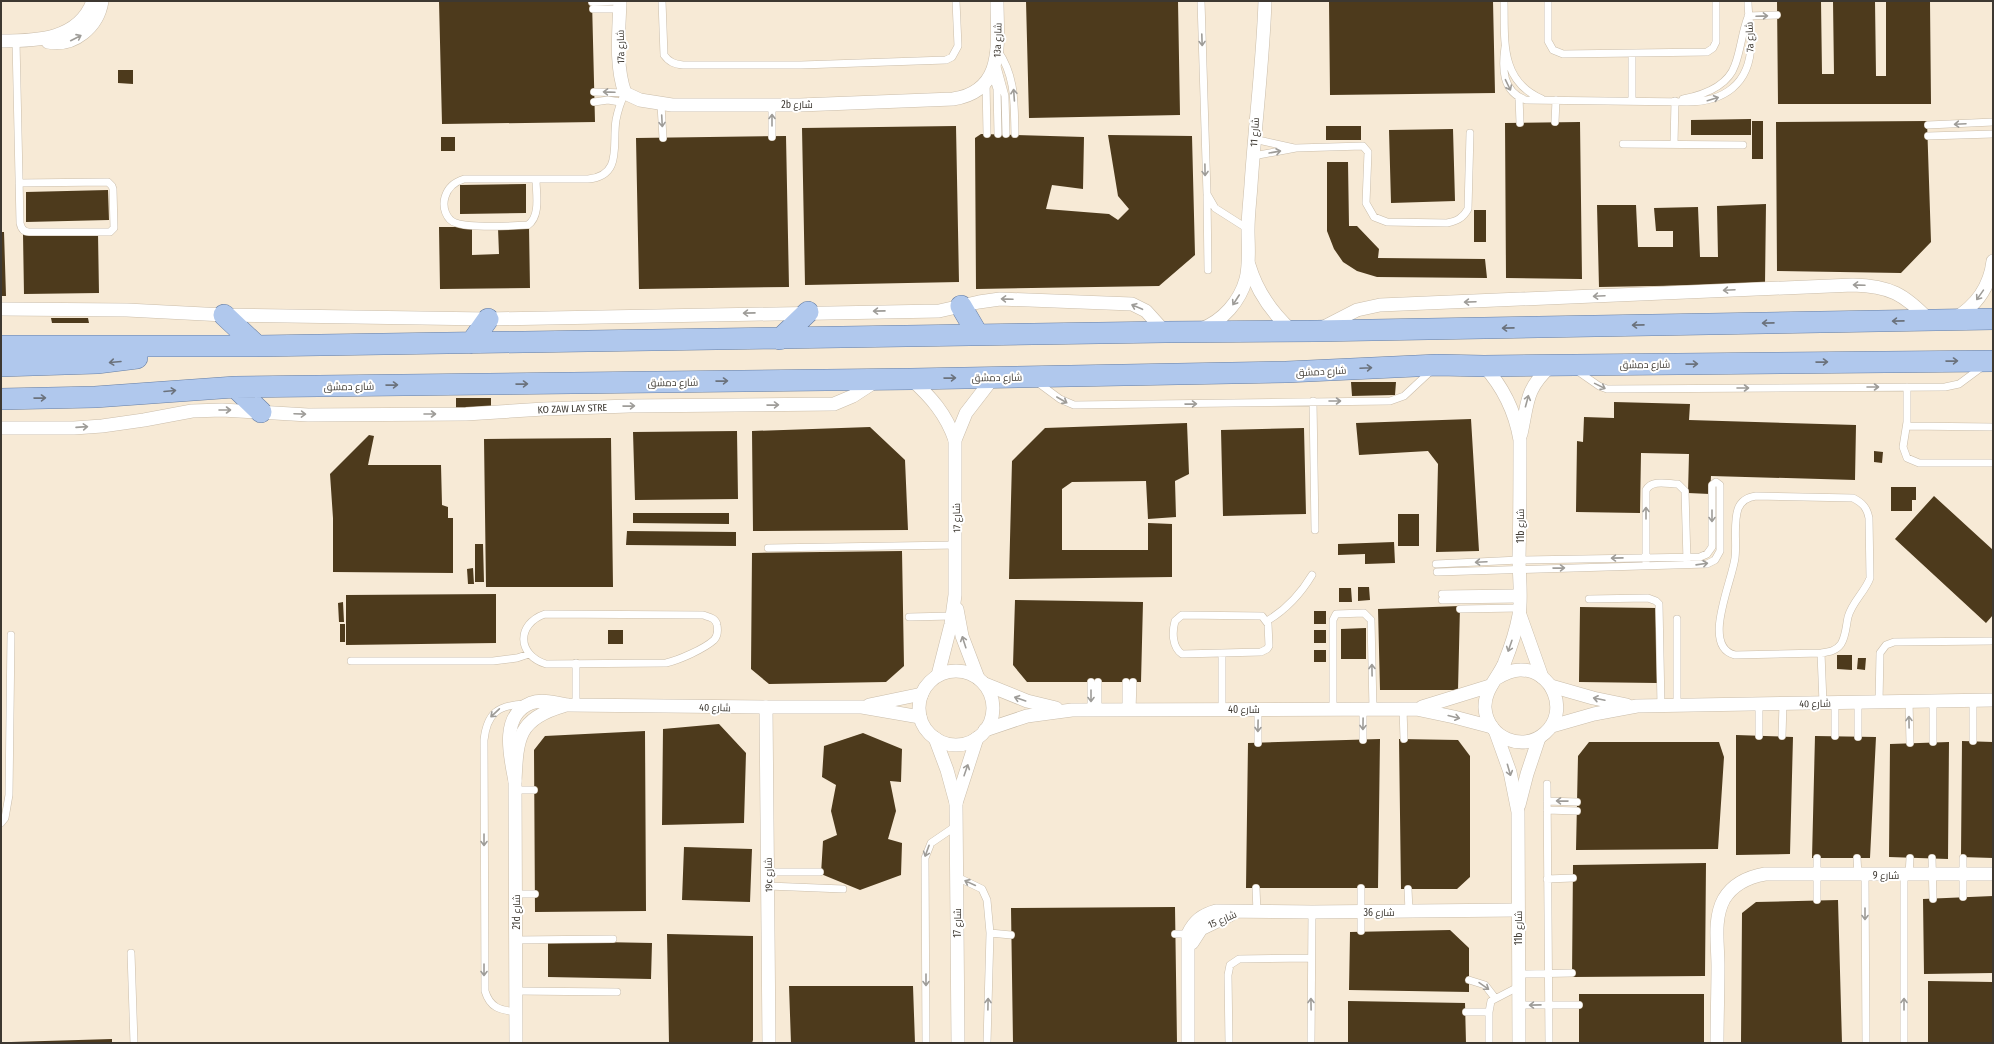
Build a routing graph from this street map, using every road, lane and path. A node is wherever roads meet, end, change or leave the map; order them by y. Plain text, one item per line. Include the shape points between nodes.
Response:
1 (93, 1) edge
2 (102, 1) edge
3 (662, 1) edge
4 (956, 1) edge
5 (997, 1) edge
6 (1201, 1) edge
7 (1265, 1) edge
8 (1504, 1) edge
9 (1548, 1) edge
10 (1716, 1) edge
11 (1748, 1) edge
12 (621, 3) edge
13 (592, 5) edge
14 (1777, 15) dead end
15 (1748, 16) junction
16 (38, 40) junction
17 (1, 41) edge
18 (16, 41) junction
19 (1505, 47) junction
20 (1632, 54) junction
21 (993, 67) junction
22 (594, 92) dead end
23 (623, 97) junction
24 (1519, 97) junction
25 (1546, 100) junction
26 (1556, 100) junction
27 (1632, 100) junction
28 (1675, 101) junction
29 (594, 102) dead end
30 (661, 104) junction
31 (772, 104) junction
32 (1555, 122) dead end
33 (1993, 122) edge
34 (1520, 123) dead end
35 (1928, 125) dead end
36 (1470, 133) dead end
37 (987, 134) dead end
38 (1002, 134) dead end
39 (1015, 134) dead end
40 (1993, 134) edge
41 (1928, 136) dead end
42 (772, 137) dead end
43 (663, 138) dead end
44 (1254, 139) junction
45 (1623, 144) dead end
46 (1674, 144) junction
47 (1744, 145) dead end
48 (1296, 148) junction
49 (1253, 156) junction
50 (536, 179) junction
51 (19, 183) junction
52 (1207, 194) junction
53 (1248, 230) junction
54 (1993, 261) edge
55 (1248, 263) junction
56 (1208, 270) dead end
57 (961, 306) junction
58 (1, 310) edge
59 (808, 312) junction
60 (224, 315) junction
61 (488, 319) junction
62 (1993, 319) edge
63 (1929, 320) junction
64 (1953, 320) junction
65 (1292, 331) junction
66 (1316, 331) junction
67 (1166, 332) junction
68 (1193, 332) junction
69 (978, 335) junction
70 (780, 339) junction
71 (471, 343) junction
72 (1, 346) edge
73 (257, 346) junction
74 (180, 347) junction
75 (1992, 361) edge
76 (1437, 365) junction
77 (1559, 365) junction
78 (1, 366) edge
79 (1484, 366) junction
80 (1031, 377) junction
81 (993, 378) junction
82 (911, 379) junction
83 (878, 380) junction
84 (236, 387) junction
85 (1907, 387) junction
86 (1, 399) edge
87 (1313, 401) junction
88 (261, 412) junction
89 (1907, 426) junction
90 (1993, 427) edge
91 (1, 428) edge
92 (955, 440) junction
93 (1520, 440) junction
94 (1993, 463) edge
95 (1315, 530) dead end
96 (956, 545) junction
97 (768, 548) dead end
98 (1687, 557) junction
99 (1646, 558) junction
100 (1436, 564) dead end
101 (1520, 564) junction
102 (1687, 565) junction
103 (1647, 566) junction
104 (1437, 572) dead end
105 (1312, 575) dead end
106 (955, 595) junction
107 (1442, 597) dead end
108 (1589, 599) dead end
109 (1519, 603) junction
110 (1460, 609) dead end
111 (952, 616) junction
112 (909, 617) dead end
113 (1677, 619) dead end
114 (1267, 621) junction
115 (10, 635) dead end
116 (1993, 641) edge
117 (528, 654) junction
118 (1222, 654) junction
119 (1822, 654) junction
120 (351, 661) dead end
121 (576, 663) junction
122 (938, 675) junction
123 (982, 681) junction
124 (1547, 681) junction
125 (1095, 682) dead end
126 (1129, 682) dead end
127 (1494, 682) junction
128 (922, 694) junction
129 (1973, 700) junction
130 (1993, 700) edge
131 (1909, 701) junction
132 (1933, 701) junction
133 (1858, 702) junction
134 (1879, 702) junction
135 (531, 703) junction
136 (1829, 703) junction
137 (1759, 704) junction
138 (1782, 704) junction
139 (572, 705) junction
140 (1637, 706) junction
141 (1661, 706) junction
142 (1677, 706) junction
143 (862, 707) junction
144 (766, 708) junction
145 (1258, 709) junction
146 (1333, 709) junction
147 (1368, 709) junction
148 (1410, 709) junction
149 (1072, 710) junction
150 (1094, 710) junction
151 (1129, 710) junction
152 (1222, 710) junction
153 (920, 717) junction
154 (1552, 726) junction
155 (1494, 730) junction
156 (981, 734) junction
157 (1759, 736) dead end
158 (1782, 736) dead end
159 (1835, 736) dead end
160 (1858, 737) dead end
161 (935, 738) junction
162 (1539, 738) junction
163 (1404, 739) dead end
164 (1363, 740) dead end
165 (1973, 741) dead end
166 (1933, 742) dead end
167 (1258, 743) dead end
168 (1910, 743) dead end
169 (1547, 784) dead end
170 (515, 785) junction
171 (534, 790) dead end
172 (1547, 801) junction
173 (1577, 802) dead end
174 (956, 803) junction
175 (1547, 810) junction
176 (1577, 811) dead end
177 (1518, 812) junction
178 (1, 823) edge
179 (956, 826) junction
180 (1817, 858) dead end
181 (1857, 858) dead end
182 (1910, 858) dead end
183 (1932, 858) dead end
184 (1964, 858) dead end
185 (768, 872) junction
186 (820, 872) dead end
187 (1932, 874) junction
188 (1963, 874) junction
189 (1993, 874) edge
190 (1817, 875) junction
191 (1861, 875) junction
192 (1906, 875) junction
193 (956, 877) junction
194 (1573, 878) dead end
195 (1547, 879) junction
196 (768, 886) junction
197 (1256, 888) dead end
198 (1361, 888) dead end
199 (843, 889) dead end
200 (1408, 889) dead end
201 (516, 894) junction
202 (535, 894) dead end
203 (1963, 897) dead end
204 (1933, 899) dead end
205 (1817, 900) dead end
206 (1518, 910) junction
207 (1408, 911) junction
208 (1241, 912) junction
209 (1257, 912) junction
210 (1312, 912) junction
211 (1361, 912) junction
212 (1361, 931) dead end
213 (990, 933) junction
214 (1012, 935) dead end
215 (613, 939) dead end
216 (516, 940) junction
217 (131, 953) dead end
218 (1188, 957) junction
219 (1310, 958) junction
220 (1548, 973) junction
221 (1572, 973) dead end
222 (1469, 980) dead end
223 (1518, 980) junction
224 (516, 992) junction
225 (617, 992) dead end
226 (1495, 998) junction
227 (1518, 1005) junction
228 (1548, 1005) junction
229 (1579, 1005) dead end
230 (516, 1012) junction
231 (1466, 1012) dead end
232 (1489, 1012) junction
233 (134, 1043) edge
234 (516, 1043) edge
235 (769, 1043) edge
236 (926, 1043) edge
237 (958, 1043) edge
238 (987, 1043) edge
239 (1188, 1043) edge
240 (1229, 1043) edge
241 (1312, 1043) edge
242 (1489, 1043) edge
243 (1519, 1043) edge
244 (1549, 1043) edge
245 (1717, 1043) edge
246 (1866, 1043) edge
247 (1904, 1043) edge

1 - 16 street via 74,27
16 -> 2 street via 67,42 83,34 95,20
3 - 4 lane via 664,55 675,65 801,65 946,60 952,57 958,46
5 - 21 street, 13a شارع
6 -> 52 lane
7 - 44 street, شارع 11
8 - 19 lane, 7a شارع
9 - 20 lane via 1548,41 1553,50 1563,54
10 - 20 lane via 1716,42 1707,52
11 - 15 lane, 7a شارع
12 - 13 lane
12 - 23 street, 17a شارع
15 -> 14 lane
15 - 28 lane, 7a شارع via 1735,66 1729,76 1708,92
28 -> 15 lane, 7a شارع via 1710,100 1724,95 1736,84 1746,70 1750,57 1751,32
16 - 18 street
17 - 18 street
18 - 51 lane
19 -> 24 lane, 7a شارع via 1504,77 1510,89
19 - 25 lane, 7a شارع via 1506,57 1514,76 1528,91
20 - 27 lane
21 - 31 street, 2b شارع via 971,94 959,98
21 - 37 lane
21 - 38 lane via 1000,74 1005,96
39 -> 21 lane via 1013,83 1004,61
23 -> 22 lane
23 - 29 lane
23 - 30 street, 2b شارع
23 - 50 lane via 616,120 615,153 609,170 596,178
24 - 25 lane, 7a شارع via 1526,100
24 - 34 lane
25 - 26 lane, 7a شارع
26 - 27 lane, 7a شارع
26 - 32 lane
27 - 28 lane, 7a شارع
28 - 46 lane
30 - 31 street, 2b شارع
30 -> 43 lane
42 -> 31 lane
33 -> 35 lane
36 - 48 lane via 1468,208 1464,216 1447,223 1387,222 1374,217 1366,203 1368,152 1363,146
40 - 41 lane
44 - 48 lane
44 - 49 street, شارع 11
45 - 46 lane
46 - 47 lane
49 -> 48 lane
49 - 53 street, شارع 11
50 - 50 lane via 464,179 450,186 444,200 447,215 450,220 461,225 528,225 536,215
51 - 51 lane via 21,226 25,231 110,232 114,228 113,190 108,182
52 - 53 lane via 1215,208
52 - 56 lane
53 - 55 street, شارع 11
54 -> 64 street via 1990,278 1979,298
55 - 65 street, شارع 11 via 1253,279 1266,303
55 -> 68 street, شارع 11 via 1246,279 1232,307 1207,327
57 -> 59 street via 939,311
67 -> 57 street via 1146,311 1123,302 1000,299
57 - 69 main road
58 - 60 street via 127,310
59 -> 61 street
59 - 70 main road
60 - 61 street
60 - 73 main road
61 - 71 main road
62 - 64 main road
63 - 64 main road
63 -> 66 main road
63 -> 66 street via 1913,303 1898,294 1880,287 1853,285 1380,305 1347,314
65 - 66 main road
65 - 68 main road
67 - 68 main road
67 - 69 main road
69 - 70 main road
70 - 71 main road
71 - 73 main road
72 - 74 main road
73 - 74 main road
74 -> 78 main road via 121,361
77 -> 75 main road, شارع دمشق
75 - 85 lane via 1955,386
76 - 79 main road, شارع دمشق
80 -> 76 main road, شارع دمشق via 1286,372
87 -> 76 lane via 1394,400 1408,392
77 - 79 main road, شارع دمشق
77 -> 85 lane via 1607,389
93 -> 77 street, 11b شارع via 1530,392 1543,373
79 - 93 street, 11b شارع via 1506,394
80 - 81 main road, شارع دمشق
80 -> 87 lane via 1060,399 1074,405
82 -> 81 main road, شارع دمشق
81 - 92 street, شارع 17 via 966,413
82 - 83 main road, شارع دمشق
82 - 92 street, شارع 17 via 943,413
84 -> 83 main road, شارع دمشق
88 -> 83 street, KO ZAW LAY STRE via 308,415 466,414 629,406 834,404 854,396
86 -> 84 main road, شارع دمشق via 95,397
84 - 88 main road
85 - 89 lane
87 - 95 lane
91 -> 88 street, KO ZAW LAY STRE via 102,426 192,411
89 - 90 lane
89 - 94 lane via 1903,447 1907,458 1913,462
92 - 96 street, شارع 17
93 - 101 street, 11b شارع
96 - 97 lane
96 - 106 street, شارع 17
98 - 99 lane
99 -> 98 lane via 1646,490 1655,483 1678,484 1685,491
98 - 102 lane
102 -> 98 lane via 1711,562 1720,552 1720,485 1716,482 1712,488 1712,547 1704,556
99 -> 101 lane
99 - 103 lane
101 -> 100 lane
101 -> 103 lane
101 - 104 lane
101 - 109 street, 11b شارع
102 - 103 lane
105 - 114 lane via 1296,598 1278,615
106 - 111 street, شارع 17
123 -> 106 street, شارع 17 via 962,636
107 - 109 lane
108 - 141 lane via 1648,598 1659,604
109 - 110 lane
109 - 124 street, 11b شارع
109 -> 127 street, 11b شارع via 1510,646
111 - 112 lane
111 - 122 street, شارع 17
113 - 142 lane
114 - 118 lane via 1269,646 1264,651
114 - 118 lane via 1258,615 1182,615 1175,620 1174,642 1178,651 1187,654
115 - 178 lane via 9,796 7,813
116 - 134 lane via 1894,642 1886,645 1880,652
117 - 120 lane via 493,661
117 - 121 lane via 536,661 546,664
117 - 121 lane via 524,634 535,618 545,614 703,615 711,617 717,623 718,632 715,639 672,662
118 - 152 lane
119 - 119 lane via 1842,644 1852,607 1868,586 1870,578 1867,509 1853,498 1750,497 1744,500 1737,510 1735,560 1721,616 1720,644 1723,649 1735,655
119 - 136 lane
121 - 139 lane
122 - 123 street via 952,671 966,672
122 - 128 street via 928,683
149 -> 123 street, شارع 40 via 1027,701
123 - 156 street via 991,695 993,707 991,719
124 - 127 street via 1532,672 1520,670 1508,672
140 -> 124 street, شارع 40 via 1593,698
124 - 154 street via 1555,695 1557,706
125 - 150 lane
126 - 151 lane
127 - 148 street, شارع 40 via 1454,699
127 - 155 street via 1486,696 1485,707 1487,718
128 - 143 street, شارع 40
128 - 153 street via 919,705
129 - 130 street, شارع 40
129 - 132 street, شارع 40
129 - 165 lane
131 - 132 street, شارع 40
131 - 134 street, شارع 40
168 -> 131 lane
132 - 166 lane
133 - 134 street, شارع 40
133 - 136 street, شارع 40
133 - 160 lane
135 - 139 street
135 - 170 street, 21d شارع via 514,717 510,731 509,749
135 -> 230 lane via 508,705 495,712 486,724 484,740 485,991 496,1009
136 - 138 street, شارع 40
136 - 159 lane
137 - 138 street, شارع 40
137 - 142 street, شارع 40
137 - 157 lane
138 - 158 lane
139 - 144 street, شارع 40
139 - 170 street, 21d شارع via 533,718 526,726 518,744
140 - 141 street, شارع 40
140 - 154 street, شارع 40 via 1594,714
141 - 142 street, شارع 40
143 - 144 street, شارع 40
143 - 153 street, شارع 40
144 - 185 street, 19c شارع
145 - 146 street, شارع 40
145 - 152 street, شارع 40
145 -> 167 lane
146 - 147 street, شارع 40
147 -> 146 lane via 1371,620 1364,613 1336,614 1333,620
147 - 148 street, شارع 40
147 -> 164 lane
148 -> 155 street, شارع 40 via 1454,717
148 - 163 lane
149 - 150 street, شارع 40
149 - 156 street, شارع 40 via 1027,716
150 - 151 street, شارع 40
151 - 152 street, شارع 40
153 - 161 street via 926,729
154 - 162 street
155 - 162 street via 1506,739 1517,742
155 -> 177 street, 11b شارع via 1510,772
156 - 161 street via 967,743 956,745
174 -> 156 street, شارع 17
161 - 174 street, شارع 17
162 - 177 street, 11b شارع
169 - 172 lane
170 - 171 lane
170 - 201 street, 21d شارع
173 -> 172 lane
172 - 175 lane
174 - 179 street, شارع 17
175 - 176 lane
175 - 195 lane
177 - 206 street, 11b شارع
179 - 193 street, شارع 17
179 -> 236 lane via 931,842 925,858
180 - 190 lane
181 - 191 lane
182 - 192 lane
183 - 187 lane
184 - 188 lane
185 - 186 lane
185 - 196 street, 19c شارع
187 - 188 street, شارع 9
187 - 192 street, شارع 9
187 - 204 lane
188 - 189 street, شارع 9
188 - 203 lane
190 - 191 street, شارع 9
190 - 205 lane
190 - 245 street, شارع 9 via 1779,875 1754,884 1738,896 1726,911 1718,935
191 - 192 street, شارع 9
191 -> 246 lane
247 -> 192 lane
213 -> 193 lane via 985,892
193 - 237 street, شارع 17
194 - 195 lane
195 - 220 lane
196 - 199 lane
196 - 235 street, 19c شارع
197 - 209 lane
198 - 211 lane
200 - 207 lane
201 - 202 lane
201 - 216 street, 21d شارع
206 - 207 street, شارع 36
206 - 223 street, 11b شارع
207 - 211 street, شارع 36
208 - 209 street, شارع 36
208 - 218 street, شارع 15 via 1218,919 1201,929 1195,937
208 - 218 street, شارع 15 via 1216,911 1196,922 1182,934
209 - 210 street, شارع 36
210 - 211 street, شارع 36
210 - 219 lane
211 - 212 lane
213 - 214 lane
238 -> 213 lane
215 - 216 lane
216 - 224 street, 21d شارع
217 - 233 lane
218 - 239 street, شارع 15
219 - 240 lane via 1239,959 1230,965
241 -> 219 lane
220 - 221 lane
220 - 223 lane
220 - 228 lane
222 -> 226 lane via 1484,985
223 - 226 lane
223 - 227 street, 11b شارع
224 - 225 lane
224 - 230 street, 21d شارع
226 - 232 lane via 1491,1001
228 -> 227 lane
227 - 243 street, 11b شارع
228 - 229 lane
228 - 244 lane
230 - 234 street, 21d شارع
231 - 232 lane
232 - 242 lane

